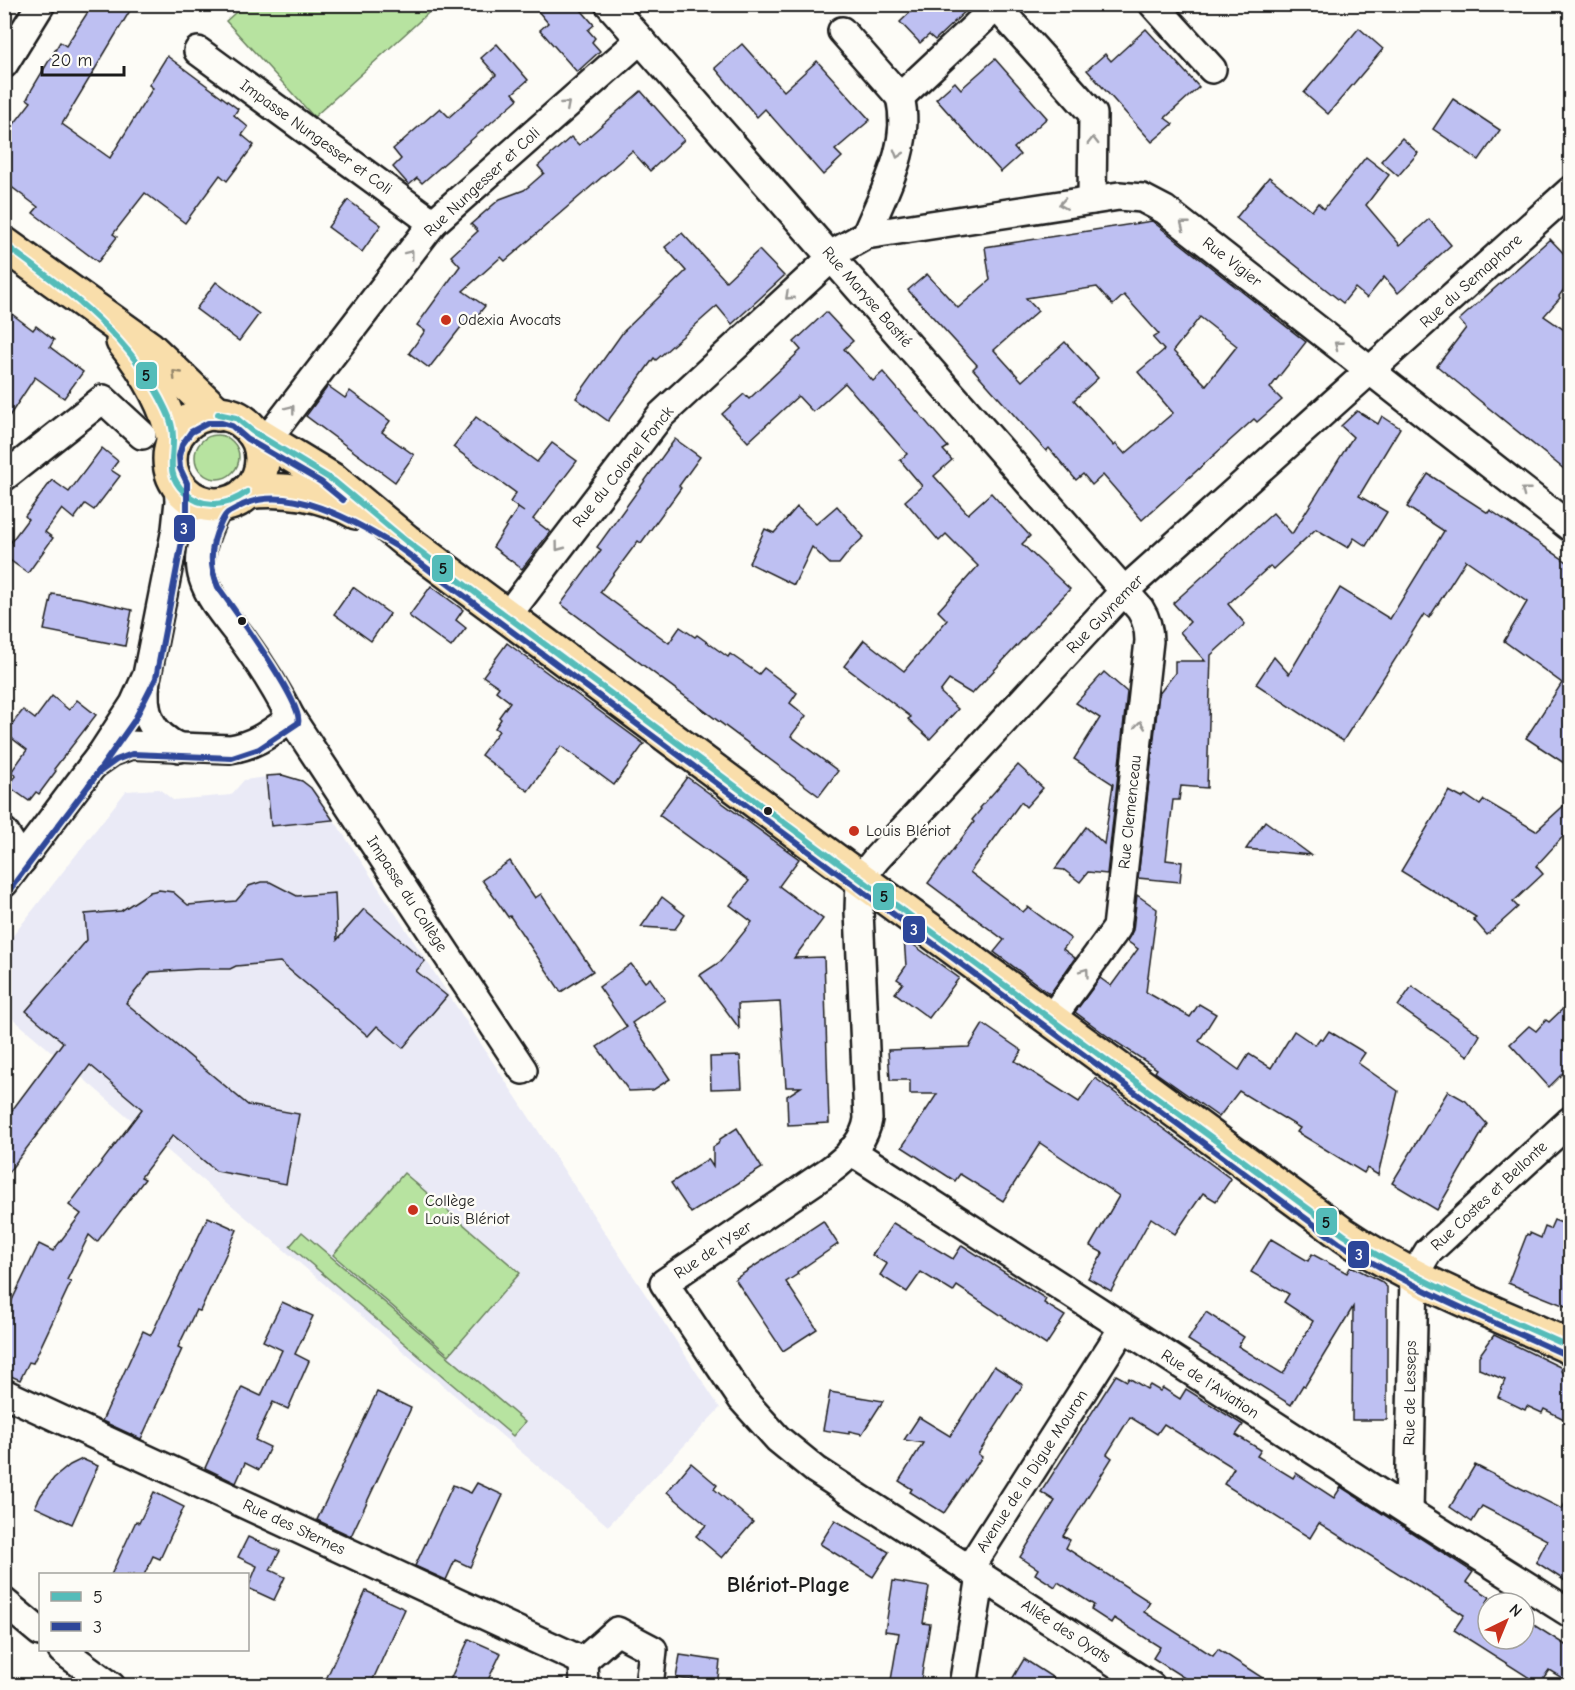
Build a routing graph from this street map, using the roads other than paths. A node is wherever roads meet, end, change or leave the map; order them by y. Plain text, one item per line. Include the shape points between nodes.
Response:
1 (40, 4) edge
2 (609, 4) edge
3 (1153, 4) edge
4 (998, 6) edge
5 (842, 31) dead end
6 (640, 40) junction
7 (198, 51) dead end
8 (4, 64) edge
9 (1212, 69) dead end
10 (900, 97) junction
11 (1570, 191) edge
12 (1092, 200) junction
13 (433, 223) junction
14 (866, 236) junction
15 (4, 244) edge
16 (832, 256) junction
17 (76, 297) junction
18 (1372, 371) junction
19 (218, 414) junction
20 (158, 438) junction
21 (260, 444) junction
22 (4, 477) edge
23 (177, 484) junction
24 (234, 498) junction
25 (1570, 527) edge
26 (406, 541) junction
27 (1124, 591) junction
28 (507, 615) junction
29 (147, 675) junction
30 (291, 718) junction
31 (180, 748) junction
32 (92, 766) junction
33 (4, 832) edge
34 (22, 860) junction
35 (860, 879) junction
36 (4, 883) edge
37 (1051, 1019) junction
38 (523, 1070) dead end
39 (1570, 1121) edge
40 (851, 1151) junction
41 (1414, 1275) junction
42 (1123, 1328) junction
43 (1570, 1347) edge
44 (4, 1393) edge
45 (1409, 1512) junction
46 (975, 1572) junction
47 (4, 1602) edge
48 (1570, 1613) edge
49 (39, 1631) edge
50 (63, 1651) edge
51 (583, 1674) edge
52 (111, 1686) edge
53 (649, 1686) edge
54 (963, 1686) edge
55 (1151, 1686) edge

1 - 8 street
2 - 6 street, Rue Maryse Bastié
3 - 9 street
4 - 10 street
12 -> 4 street via 1093,114
5 - 10 street
13 -> 6 street, Rue Nungesser et Coli
6 - 16 street, Rue Maryse Bastié
7 - 13 street, Impasse Nungesser et Coli
10 -> 14 street via 904,111 903,140
11 - 18 street, Rue du Semaphore
12 -> 14 street, Rue Vigier
18 -> 12 street, Rue Vigier via 1154,202 1130,195
21 -> 13 street, Rue Nungesser et Coli
14 - 16 street, Rue Vigier
15 - 17 main road
16 - 27 street, Rue Maryse Bastié
16 -> 28 street, Rue du Colonel Fonck via 660,416
19 -> 17 main road via 149,348
17 - 20 main road via 122,339 165,409
25 -> 18 street, Rue Vigier
18 - 27 street, Rue Guynemer
19 - 20 main road via 200,416 180,430
19 - 21 main road via 236,418
20 - 22 street via 103,399
20 - 23 main road
21 - 24 main road via 259,473
21 - 26 main road via 334,481
23 - 24 main road via 200,502
23 - 29 street via 176,529
24 - 26 main road via 268,490 328,500
24 - 30 street, Impasse du Collège via 209,525 203,547 203,578 273,683
26 - 28 main road
27 - 35 street, Rue Guynemer
37 -> 27 street, Rue Clemenceau via 1117,928 1149,633 1140,609
28 - 35 main road
29 - 31 street via 145,698 150,720 162,736
29 - 32 street via 141,692
30 - 31 street via 252,745 230,749
30 - 38 street, Impasse du Collège
31 - 32 street via 129,745
32 - 34 street
33 - 34 street
34 - 36 street
35 - 37 main road
35 - 40 street, Rue de l'Yser via 868,1119 864,1136
37 - 41 main road via 1344,1235
39 - 41 street, Rue Costes et Bellonte via 1428,1252
40 - 42 street, Rue de l'Aviation
40 - 46 street, Rue de l'Yser via 829,1171 664,1283 742,1399 778,1438 816,1470
41 - 43 main road
41 - 45 street, Rue de Lesseps
42 - 45 street, Rue de l'Aviation
42 - 46 street, Avenue de la Digue Mouron
44 - 51 street, Rue des Sternes
45 - 48 street, Rue de l'Aviation
46 - 54 street, Avenue de la Digue Mouron
46 - 55 street, Allée des Oyats
47 - 49 street
50 - 52 street
51 - 53 street, Rue des Sternes via 617,1631 653,1650

